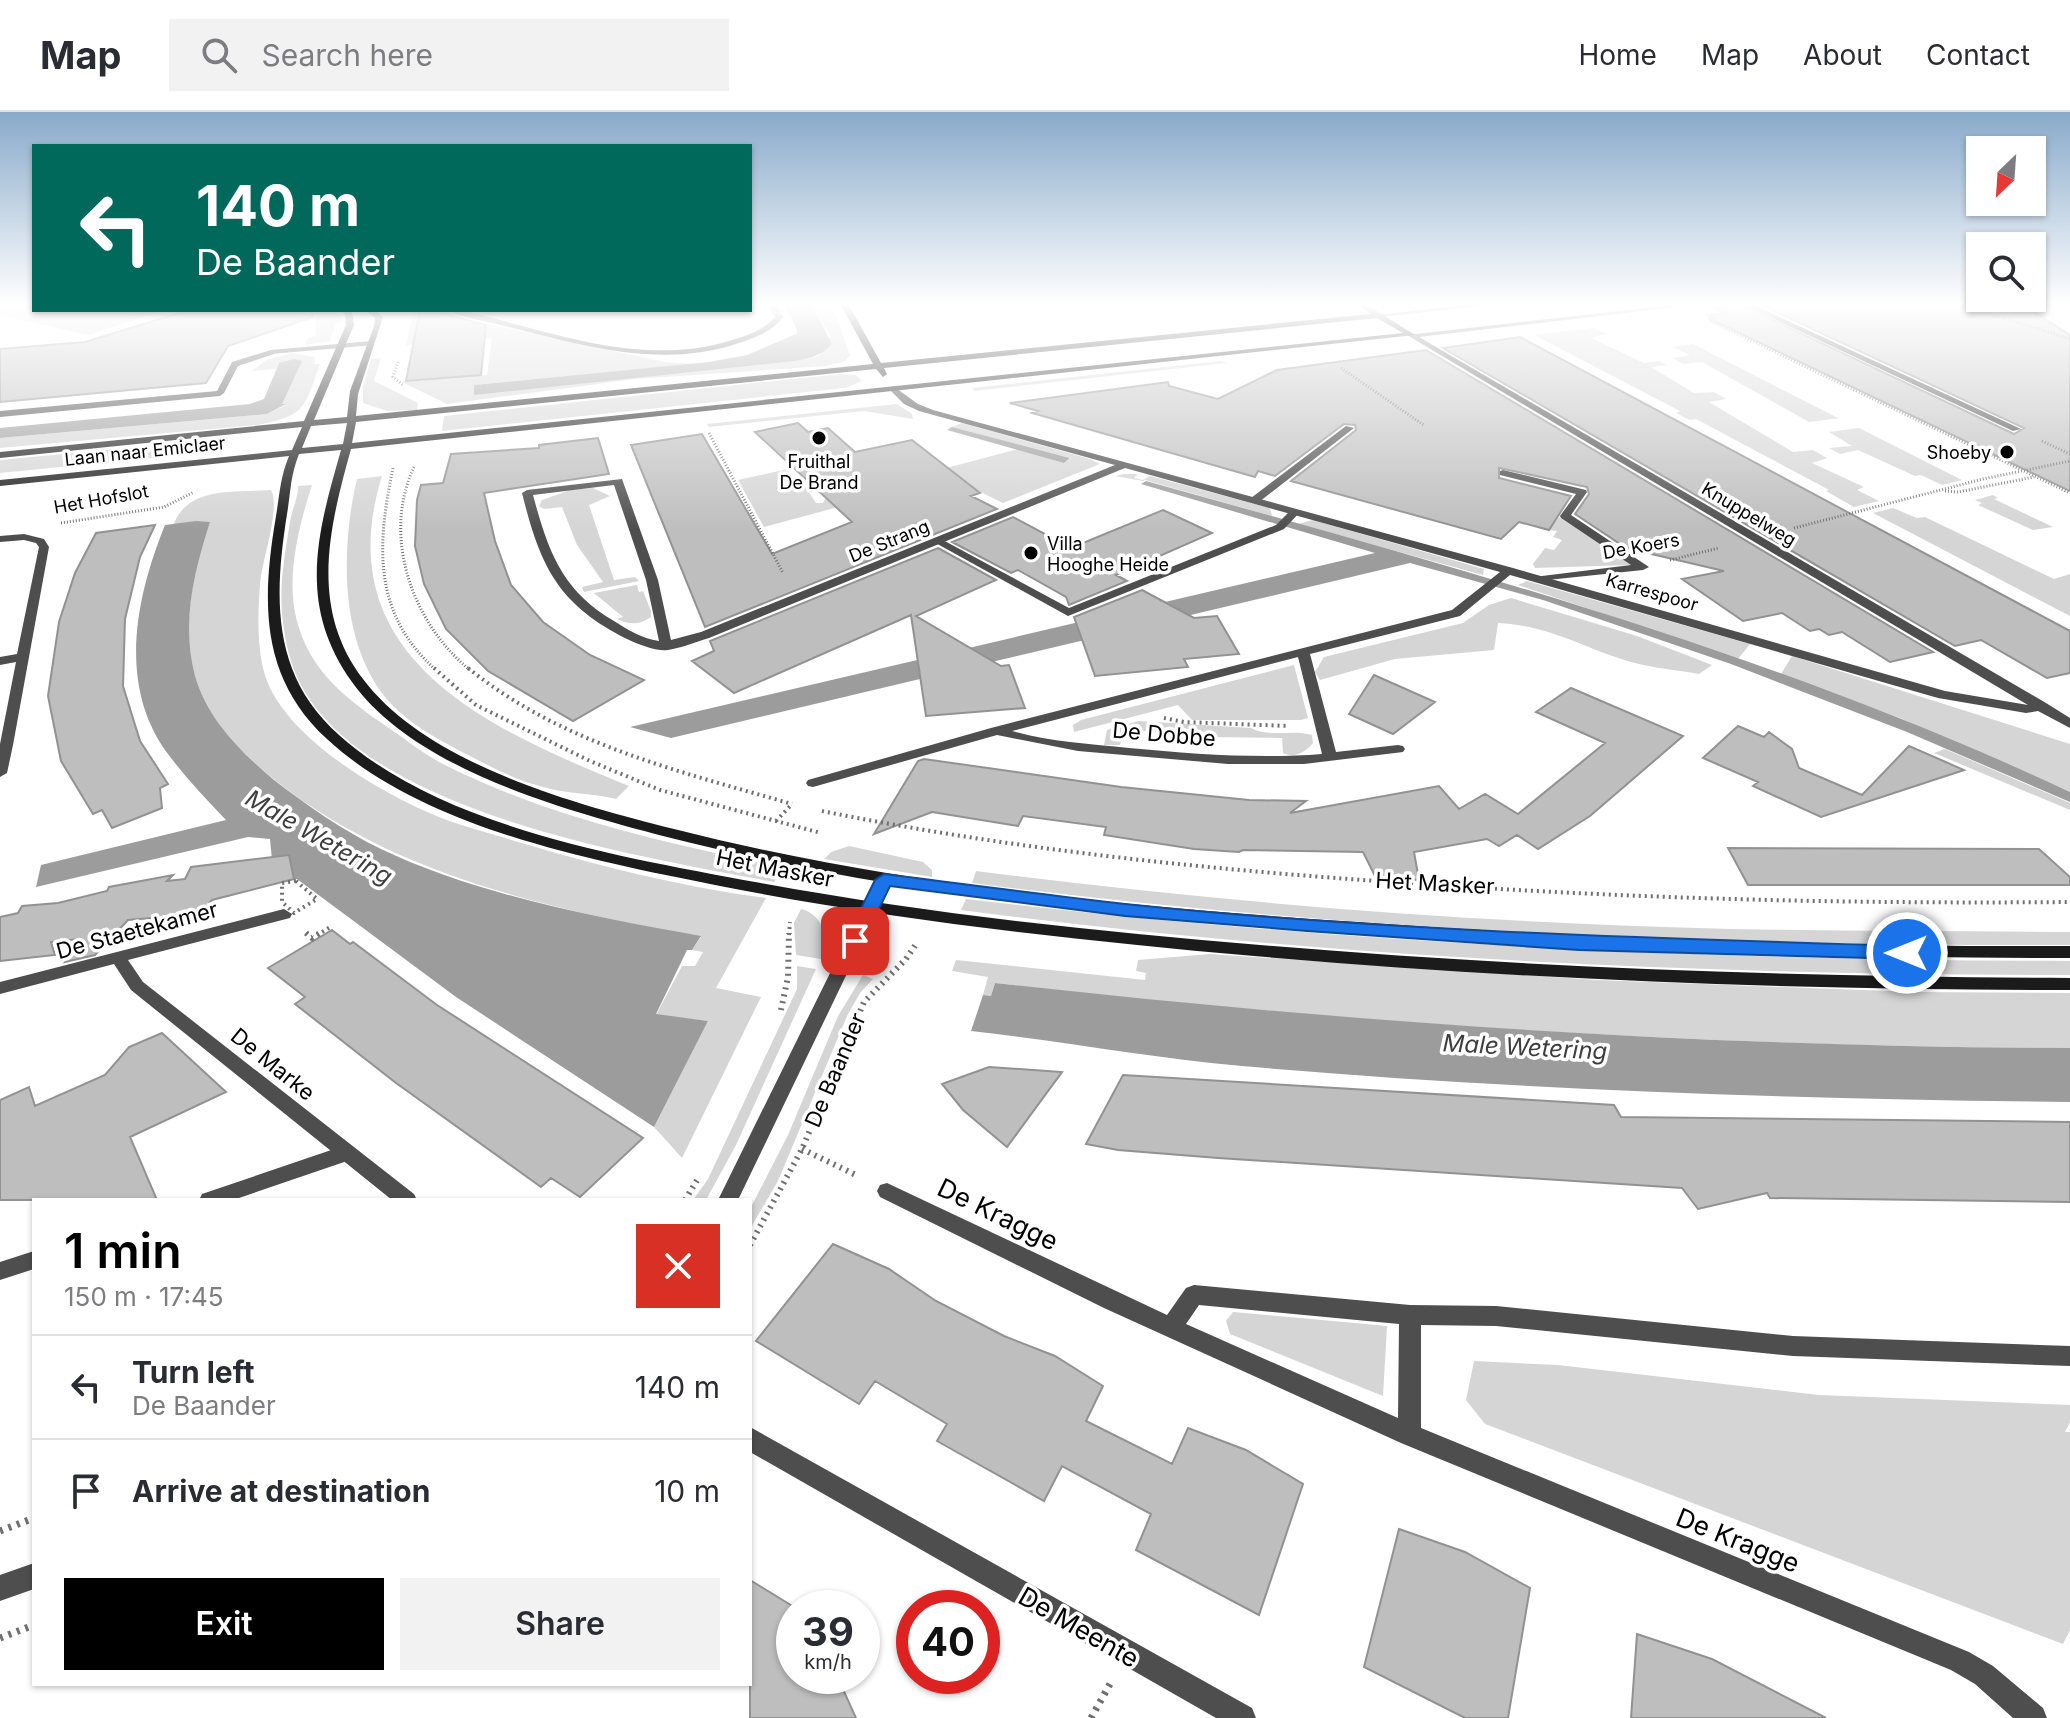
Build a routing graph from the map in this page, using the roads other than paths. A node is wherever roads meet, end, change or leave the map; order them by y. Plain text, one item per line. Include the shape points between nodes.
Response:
1 (227, 380) edge
2 (327, 380) edge
3 (358, 380) edge
4 (750, 380) edge
5 (887, 380) edge
6 (979, 380) edge
7 (1487, 380) edge
8 (1910, 380) edge
9 (893, 389) junction
10 (0, 414) edge
11 (354, 421) junction
12 (307, 425) junction
13 (1349, 428) dead end
14 (2016, 429) dead end
15 (347, 445) junction
16 (294, 451) junction
17 (0, 455) edge
18 (1125, 464) junction
19 (1503, 473) dead end
20 (0, 483) edge
21 (1255, 500) junction
22 (1296, 511) junction
23 (0, 539) edge
24 (937, 541) junction
25 (1500, 578) junction
26 (1542, 579) junction
27 (666, 647) junction
28 (1303, 653) junction
29 (21, 657) junction
30 (0, 661) edge
31 (2041, 706) junction
32 (2070, 724) edge
33 (996, 731) junction
34 (1398, 749) dead end
35 (1330, 757) junction
36 (0, 773) edge
37 (813, 783) dead end
38 (884, 880) junction
39 (871, 908) junction
40 (284, 914) dead end
41 (2070, 952) edge
42 (118, 958) junction
43 (2070, 984) edge
44 (0, 988) edge
45 (346, 1153) junction
46 (887, 1191) road end
47 (215, 1198) edge
48 (404, 1198) edge
49 (729, 1198) edge
50 (32, 1261) edge
51 (0, 1271) edge
52 (1410, 1315) junction
53 (1172, 1326) junction
54 (2070, 1356) edge
55 (1409, 1435) junction
56 (752, 1440) edge
57 (32, 1577) edge
58 (0, 1588) edge
59 (1242, 1718) edge
60 (2033, 1718) edge

1 - 10 street via 220,393
2 - 12 street
3 - 11 street, Het Masker
4 - 11 street, Laan naar Emiclaer
5 - 9 street
6 - 9 street, Laan naar Emiclaer
7 - 31 street, Knuppelweg
8 - 14 street
9 - 15 street, Laan naar Emiclaer
9 - 18 street, Karrespoor via 914,408
11 - 12 street, Laan naar Emiclaer
11 - 15 street, Het Masker
12 - 16 street
12 - 17 street, Laan naar Emiclaer
13 - 21 street
15 - 16 street, Laan naar Emiclaer
15 - 38 street, Het Masker via 323,530 319,575 325,619 360,685 420,737 469,765 592,812
16 - 20 street, Laan naar Emiclaer
16 - 39 street, Het Masker via 284,479 272,600 274,634 282,668 303,705 337,741 387,776 444,805 518,832 616,859
18 - 21 street, Karrespoor
18 - 24 street, De Strang
19 - 26 street, De Koers via 1582,492 1565,516 1644,567
21 - 22 street, Karrespoor
22 - 24 street via 1280,527 1068,612
22 - 25 street, Karrespoor
23 - 29 street via 24,537 44,547
24 - 27 street, De Strang
25 - 26 street, Karrespoor
25 - 28 street, De Dobbe via 1456,613
26 - 31 street, Karrespoor via 1943,695 2026,709
27 - 27 street via 652,580 618,481 527,493 537,533 555,571 580,604 625,634
28 - 33 street, De Dobbe
28 - 35 street
29 - 30 street
29 - 36 street
31 - 32 street, Knuppelweg
33 - 35 street, De Dobbe via 1034,743 1217,762
33 - 37 street, De Dobbe
34 - 35 street, De Dobbe
38 - 39 street, De Baander
38 - 41 street, Het Masker via 1141,911 1579,943 1847,953
39 - 43 street, Het Masker via 1308,954 1577,973
39 - 49 street, De Baander
40 - 42 street, De Staetekamer
42 - 44 street, De Staetekamer
42 - 45 street, De Marke via 137,986
45 - 47 street
45 - 48 street, De Marke
46 - 53 street, De Kragge
50 - 51 street
52 - 53 street via 1194,1295
52 - 54 street via 1496,1316 1793,1346
52 - 55 street
53 - 55 street, De Kragge
55 - 60 street, De Kragge via 1960,1661
56 - 59 street, De Meente
57 - 58 street

